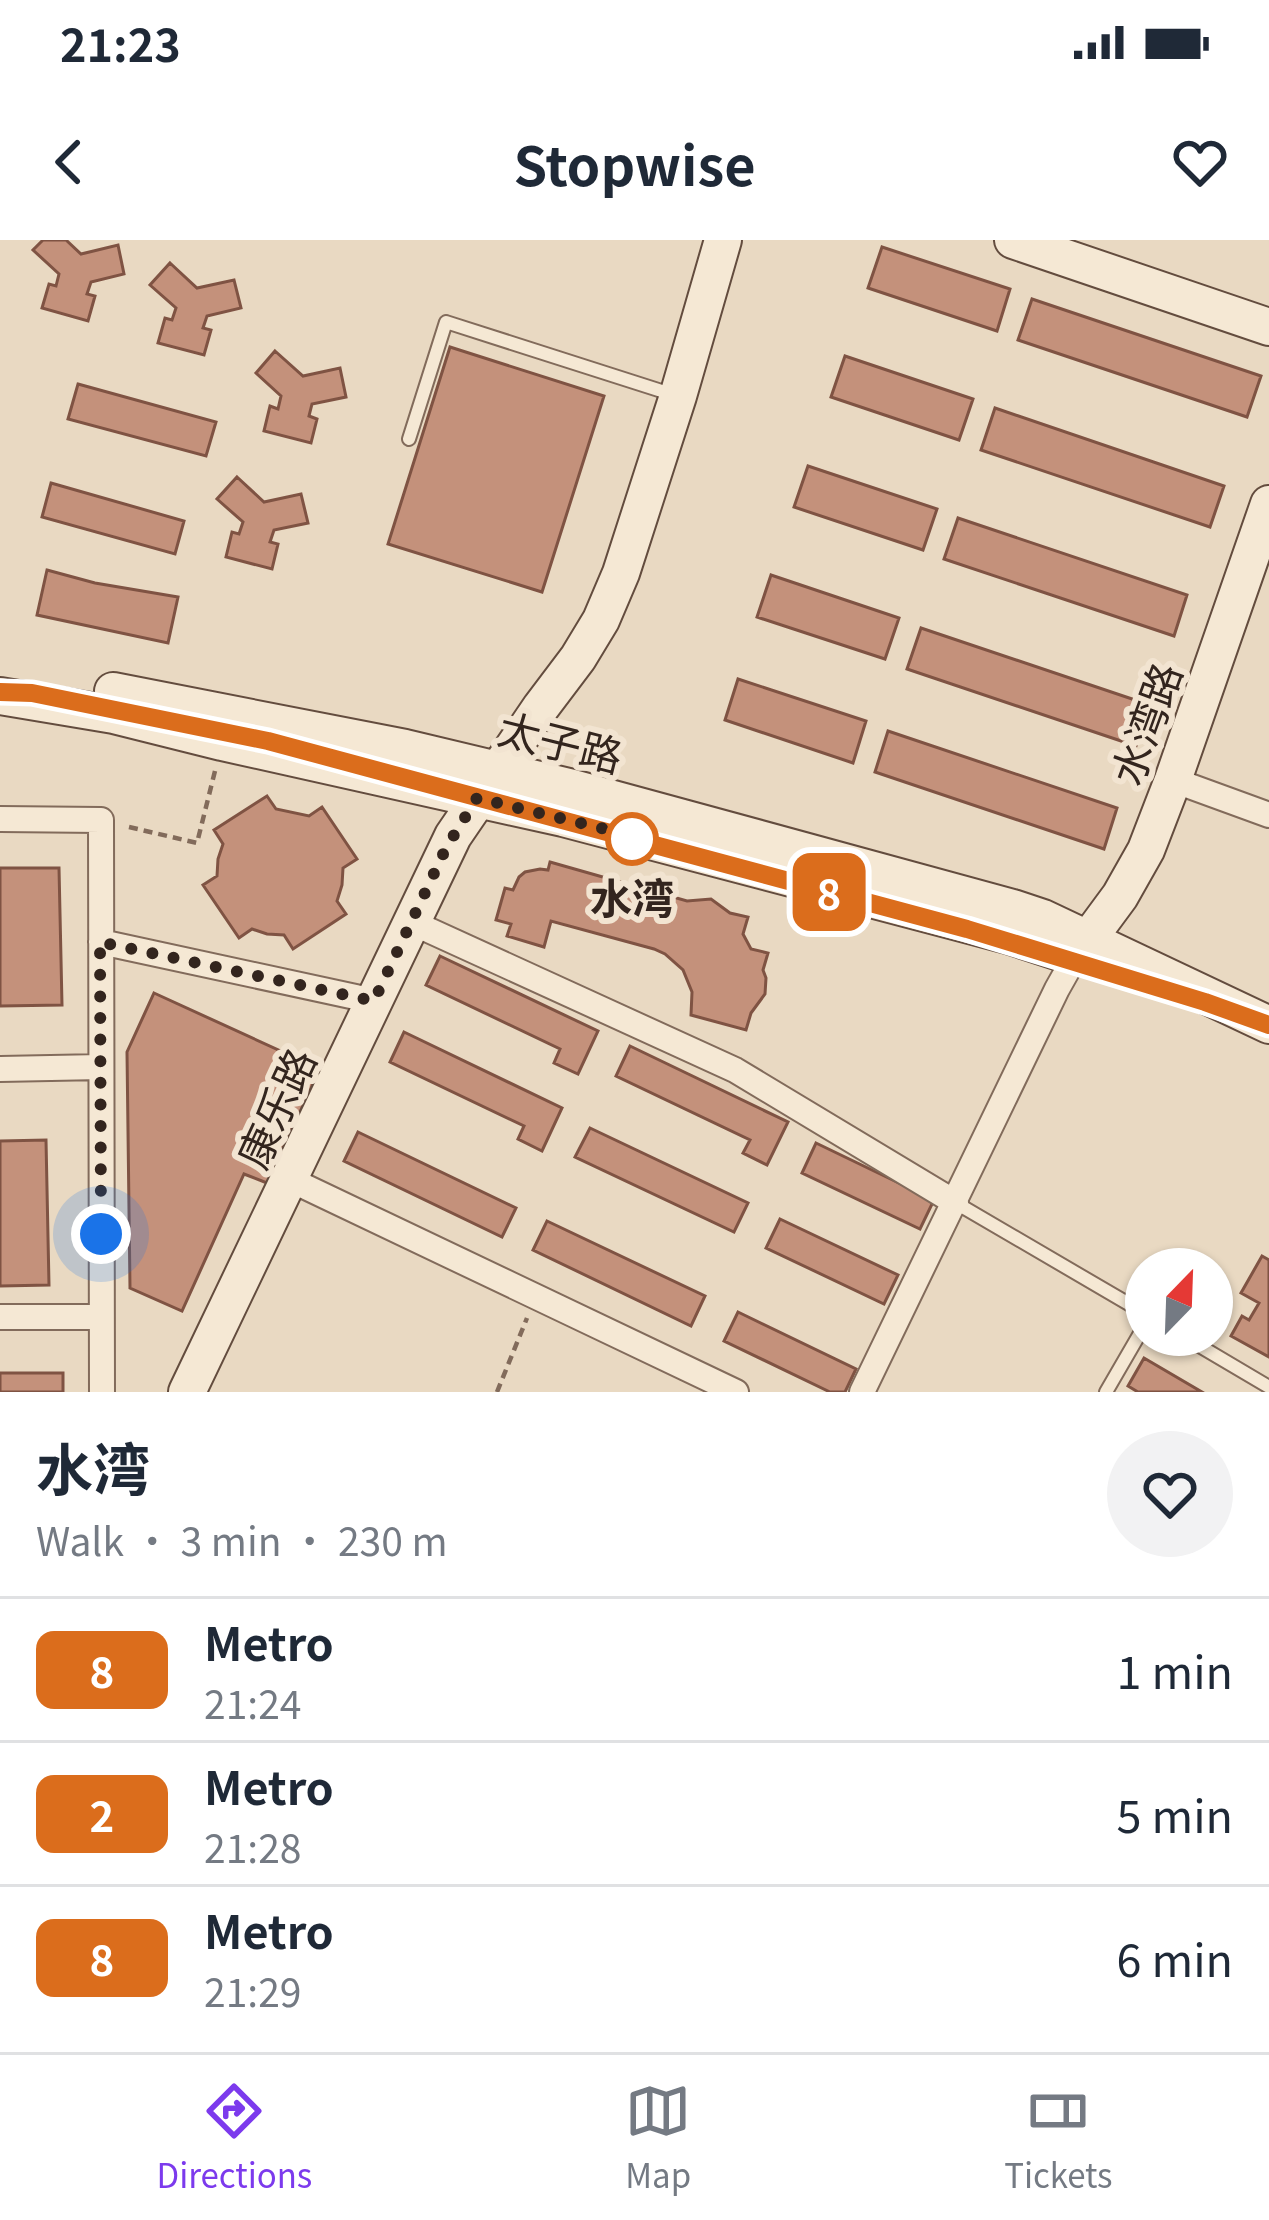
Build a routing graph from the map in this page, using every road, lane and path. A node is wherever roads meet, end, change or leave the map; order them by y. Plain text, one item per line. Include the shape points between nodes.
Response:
1 (723, 240) edge
2 (1013, 240) edge
3 (1269, 327) edge
4 (678, 396) junction
5 (409, 439) dead end
6 (1269, 504) edge
7 (0, 674) edge
8 (0, 696) edge
9 (222, 742) junction
10 (1173, 780) junction
11 (487, 784) junction
12 (1269, 815) edge
13 (0, 819) edge
14 (101, 820) junction
15 (411, 922) junction
16 (100, 942) junction
17 (1081, 949) junction
18 (374, 1001) junction
19 (1269, 1025) edge
20 (101, 1067) junction
21 (0, 1069) edge
22 (290, 1179) junction
23 (956, 1203) junction
24 (536, 1297) junction
25 (1125, 1306) edge
26 (0, 1317) edge
27 (101, 1317) junction
28 (1126, 1356) edge
29 (1217, 1356) edge
30 (1269, 1387) edge
31 (102, 1392) edge
32 (187, 1392) edge
33 (497, 1392) edge
34 (736, 1392) edge
35 (862, 1392) edge
36 (1106, 1392) edge

1 - 4 main road, 康乐路
2 - 3 main road
4 - 5 lane via 446,322
4 - 11 main road, 康乐路 via 602,620
6 - 10 main road, 水湾路
7 - 11 main road, 太子路 via 405,748
8 - 9 main road, 太子路
9 - 11 main road, 太子路
9 - 14 path via 197,843
10 - 12 street
10 - 17 main road, 水湾路 via 1146,850
11 - 15 main road, 康乐路
11 - 17 main road, 太子路 via 585,791 1013,908 1042,918
13 - 14 street
14 - 16 street
15 - 18 main road, 康乐路
15 - 23 street via 735,1070
16 - 18 street
16 - 20 street
17 - 19 main road, 太子路
17 - 23 street
18 - 22 main road, 康乐路
20 - 21 street
20 - 27 street
22 - 24 street
22 - 32 main road, 康乐路
23 - 25 lane
23 - 35 street
24 - 33 path
24 - 34 street
26 - 27 street
27 - 31 street
28 - 36 lane
29 - 30 lane

